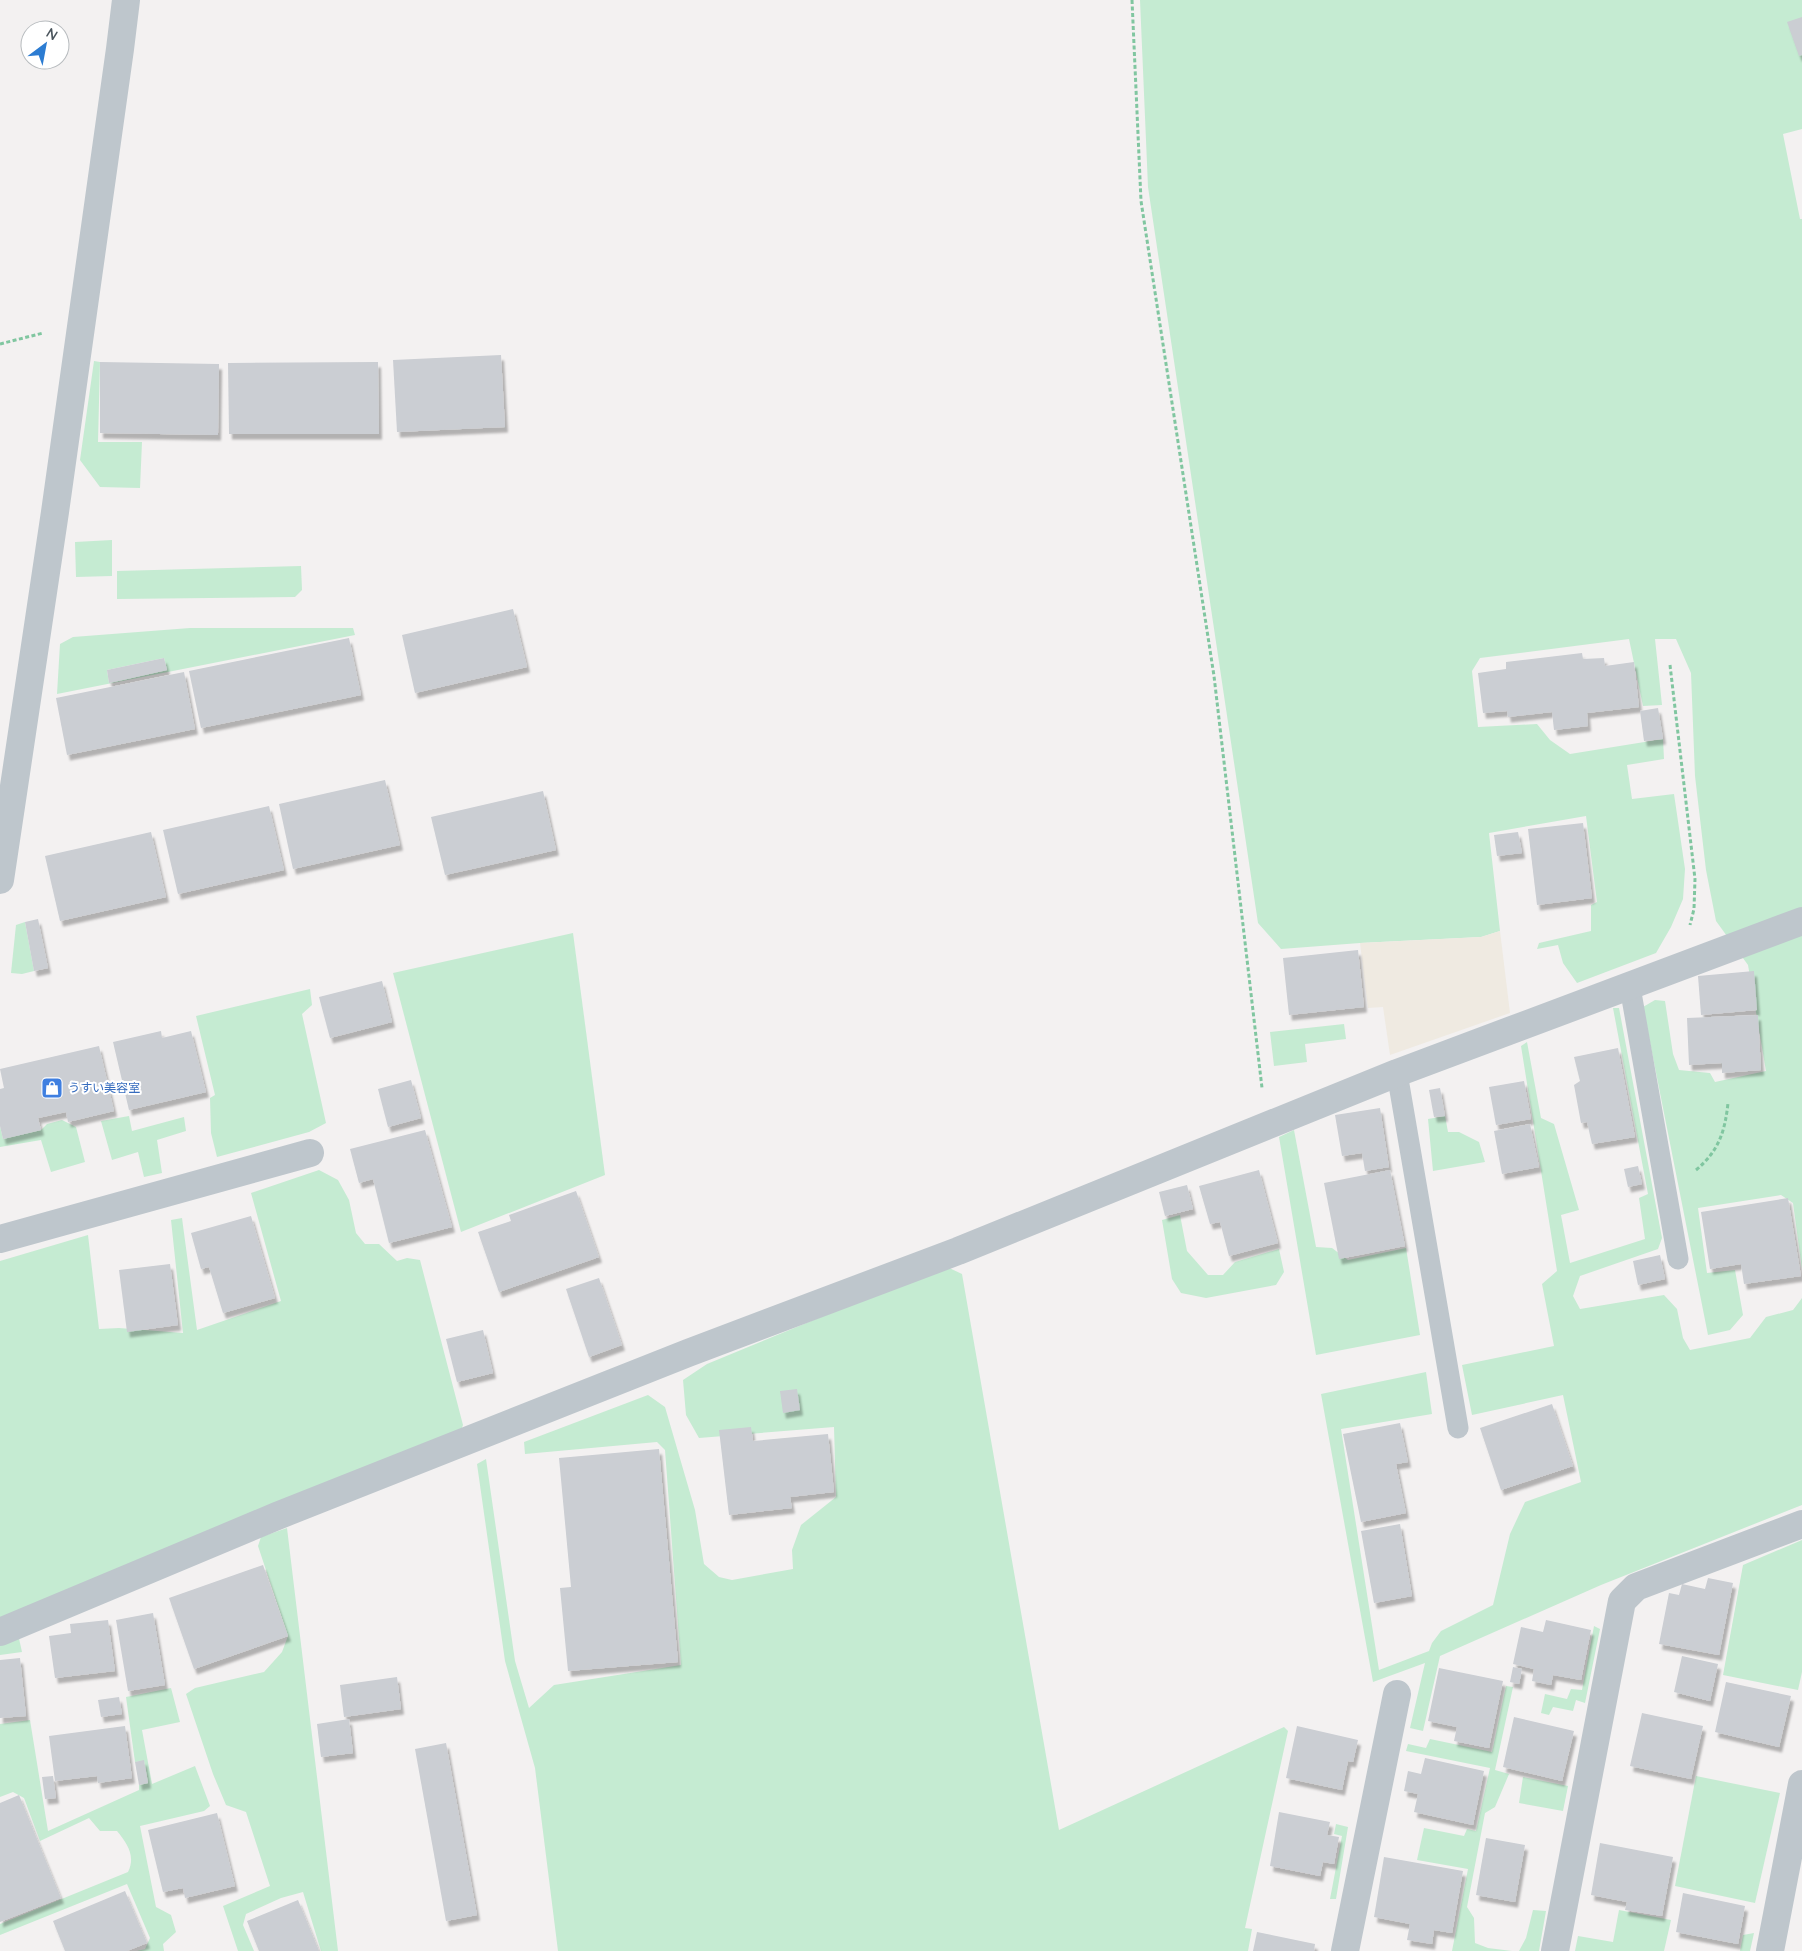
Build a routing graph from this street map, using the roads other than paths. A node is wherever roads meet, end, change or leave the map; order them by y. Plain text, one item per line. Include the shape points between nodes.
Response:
1 (126, 0) edge
2 (0, 880) edge
3 (1802, 921) edge
4 (1630, 987) junction
5 (1397, 1073) junction
6 (310, 1154) dead end
7 (0, 1239) edge
8 (1678, 1258) dead end
9 (1458, 1428) dead end
10 (1802, 1524) edge
11 (0, 1632) edge
12 (1397, 1694) dead end
13 (1802, 1784) edge
14 (1345, 1951) edge
15 (1555, 1951) edge
16 (1770, 1951) edge

1 - 2 street
3 - 4 street
4 - 5 street
4 - 8 lane
5 - 9 lane
5 - 11 street via 958,1251 688,1353 323,1498
6 - 7 street
10 - 15 street via 1636,1587 1622,1601
12 - 14 street
13 - 16 street

